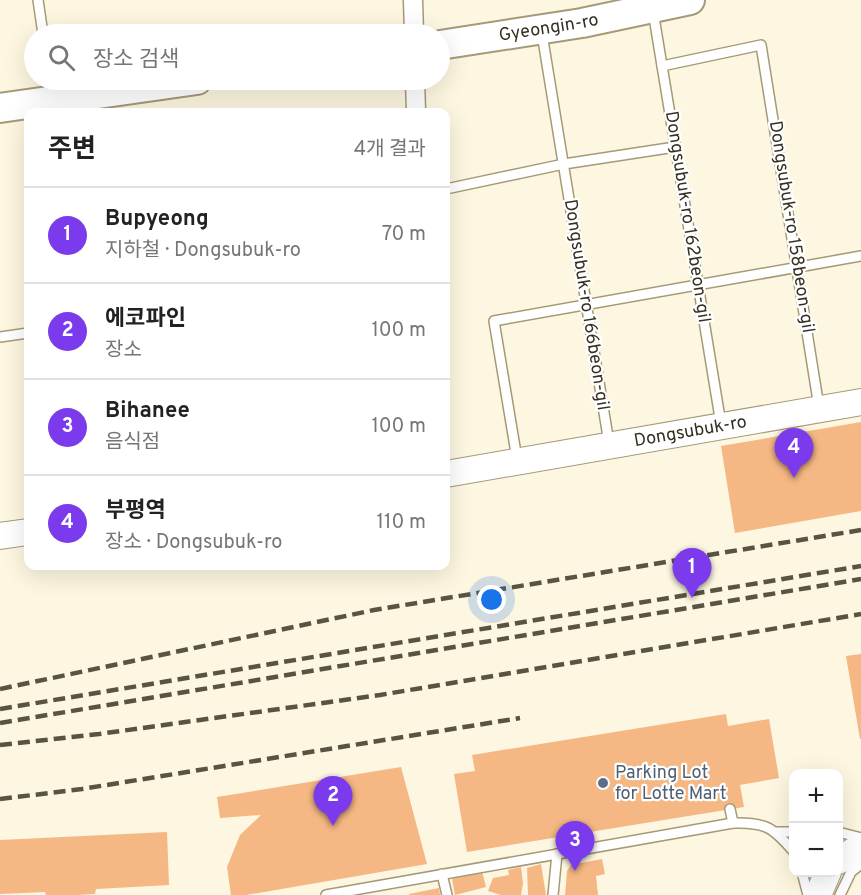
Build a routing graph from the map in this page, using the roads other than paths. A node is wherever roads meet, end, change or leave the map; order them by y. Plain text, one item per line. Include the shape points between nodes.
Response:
1 (38, 0) edge
2 (413, 0) edge
3 (690, 0) edge
4 (642, 6) edge
5 (41, 24) edge
6 (414, 24) edge
7 (542, 29) junction
8 (450, 43) edge
9 (662, 66) junction
10 (111, 90) edge
11 (415, 90) edge
12 (51, 97) edge
13 (0, 108) edge
14 (416, 108) edge
15 (675, 147) junction
16 (564, 164) junction
17 (450, 188) edge
18 (861, 256) edge
19 (798, 268) junction
20 (698, 285) junction
21 (586, 304) junction
22 (24, 334) edge
23 (0, 338) edge
24 (861, 402) edge
25 (820, 409) junction
26 (721, 426) junction
27 (609, 446) junction
28 (518, 462) junction
29 (450, 473) edge
30 (24, 533) edge
31 (0, 536) edge
32 (730, 809) dead end
33 (733, 823) junction
34 (777, 832) junction
35 (789, 832) edge
36 (843, 833) edge
37 (861, 838) edge
38 (789, 846) edge
39 (861, 846) edge
40 (557, 854) junction
41 (843, 858) edge
42 (861, 864) edge
43 (442, 874) junction
44 (803, 877) edge
45 (826, 877) edge
46 (326, 895) edge
47 (447, 895) edge
48 (554, 895) edge
49 (808, 895) edge
50 (818, 895) edge
51 (840, 895) edge

1 - 5 lane
2 - 6 street
3 - 4 main road, Gyeongin-ro
4 - 7 main road, Gyeongin-ro via 582,23
4 - 9 lane, Dongsubuk-ro 162beon-gil
7 - 8 main road, Gyeongin-ro
7 - 16 lane, Dongsubuk-ro 166beon-gil
9 - 15 lane, Dongsubuk-ro 162beon-gil
9 - 19 lane, Dongsubuk-ro 158beon-gil via 762,45
10 - 12 main road
11 - 14 street
12 - 13 main road
15 - 16 lane
15 - 20 lane, Dongsubuk-ro 162beon-gil
16 - 17 lane
16 - 21 lane, Dongsubuk-ro 166beon-gil
18 - 19 lane
19 - 20 lane
19 - 25 lane, Dongsubuk-ro 158beon-gil
20 - 21 lane
20 - 26 lane, Dongsubuk-ro 162beon-gil
21 - 27 lane, Dongsubuk-ro 166beon-gil
21 - 28 lane via 494,321
22 - 23 lane
24 - 25 street, Dongsubuk-ro
25 - 26 street, Dongsubuk-ro
26 - 27 street, Dongsubuk-ro
27 - 28 street, Dongsubuk-ro
28 - 29 street, Dongsubuk-ro
30 - 31 street
32 - 33 lane
33 - 34 lane via 765,824
33 - 40 lane
34 - 35 lane
34 - 38 lane
36 - 37 lane
39 - 41 street
40 - 43 lane
40 - 48 lane
42 - 51 lane via 851,872
43 - 46 lane
43 - 47 lane
44 - 49 lane
45 - 50 street

